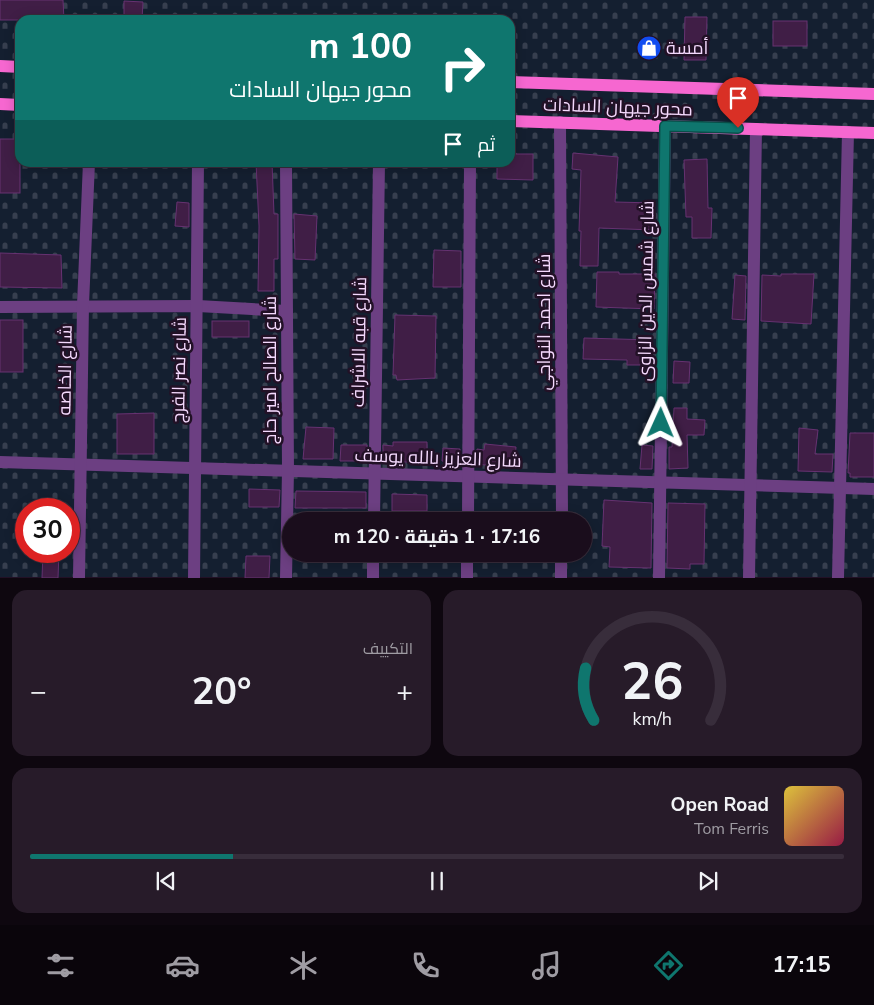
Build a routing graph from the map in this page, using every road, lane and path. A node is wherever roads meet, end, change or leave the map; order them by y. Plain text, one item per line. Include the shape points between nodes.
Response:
1 (0, 66) edge
2 (15, 67) edge
3 (515, 82) edge
4 (874, 94) edge
5 (0, 104) edge
6 (15, 105) edge
7 (515, 121) edge
8 (560, 122) junction
9 (665, 126) junction
10 (756, 129) junction
11 (848, 132) junction
12 (874, 133) edge
13 (89, 167) edge
14 (198, 167) edge
15 (286, 167) edge
16 (379, 167) edge
17 (470, 167) edge
18 (83, 306) junction
19 (198, 306) junction
20 (0, 307) edge
21 (287, 311) junction
22 (0, 462) edge
23 (81, 464) junction
24 (196, 468) junction
25 (288, 470) junction
26 (375, 473) junction
27 (468, 476) junction
28 (562, 479) junction
29 (661, 482) junction
30 (751, 485) junction
31 (839, 488) junction
32 (874, 489) edge
33 (374, 512) edge
34 (468, 512) edge
35 (562, 512) edge
36 (374, 562) edge
37 (467, 562) edge
38 (561, 562) edge
39 (79, 578) edge
40 (194, 578) edge
41 (286, 578) edge
42 (373, 578) edge
43 (467, 578) edge
44 (561, 578) edge
45 (659, 578) edge
46 (749, 578) edge
47 (838, 578) edge

1 - 2 main road
3 - 4 main road, محور جيهان السادات
5 - 6 main road
7 - 8 main road, محور جيهان السادات
8 - 9 main road, محور جيهان السادات
8 - 28 street, شارع احمد النواجي
9 - 10 main road, محور جيهان السادات
9 - 29 street, شارع شمس الدين الزاوى
10 - 11 main road, محور جيهان السادات
10 - 30 street
11 - 12 main road, محور جيهان السادات
11 - 31 street
13 - 18 street, شارع الخاصه
14 - 19 street, شارع نصر الفرج
15 - 21 street, شارع الصالح امير حاج
16 - 26 street, شارع قبه الاشراف
17 - 27 street
18 - 19 street
18 - 20 street
18 - 23 street, شارع الخاصه
19 - 21 street
19 - 24 street, شارع نصر الفرج
21 - 25 street, شارع الصالح امير حاج
22 - 23 street, شارع العزيز بالله يوسف
23 - 24 street, شارع العزيز بالله يوسف
23 - 39 street, شارع الخاصه
24 - 25 street, شارع العزيز بالله يوسف
24 - 40 street, شارع نصر الفرج
25 - 26 street, شارع العزيز بالله يوسف
25 - 41 street, شارع الصالح امير حاج
26 - 27 street, شارع العزيز بالله يوسف
26 - 33 street, شارع قبه الاشراف
27 - 28 street, شارع العزيز بالله يوسف
27 - 34 street
28 - 29 street, شارع العزيز بالله يوسف
28 - 35 street, شارع احمد النواجي
29 - 30 street, شارع العزيز بالله يوسف
29 - 45 street, شارع شمس الدين الزاوى
30 - 31 street, شارع العزيز بالله يوسف
30 - 46 street
31 - 32 street, شارع العزيز بالله يوسف
31 - 47 street
36 - 42 street
37 - 43 street
38 - 44 street

